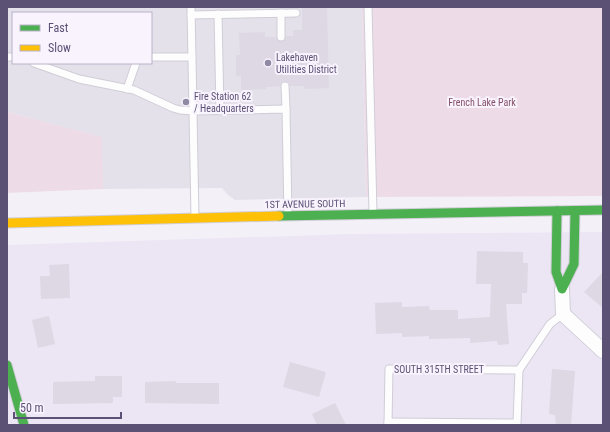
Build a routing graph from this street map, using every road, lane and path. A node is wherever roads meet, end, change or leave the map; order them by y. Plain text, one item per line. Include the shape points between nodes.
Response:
1 (368, 7) edge
2 (191, 11) edge
3 (281, 13) junction
4 (296, 13) dead end
5 (218, 14) junction
6 (281, 37) dead end
7 (192, 56) junction
8 (152, 57) edge
9 (37, 64) edge
10 (136, 64) edge
11 (285, 86) dead end
12 (126, 89) junction
13 (286, 109) junction
14 (193, 111) junction
15 (220, 111) junction
16 (603, 210) edge
17 (557, 211) junction
18 (574, 211) junction
19 (373, 214) junction
20 (288, 216) junction
21 (195, 218) junction
22 (7, 223) edge
23 (562, 289) junction
24 (563, 314) junction
25 (603, 351) edge
26 (7, 365) edge
27 (519, 370) junction
28 (388, 424) edge
29 (24, 425) edge

1 - 19 lane
2 - 5 lane
2 - 7 lane
3 - 4 lane
3 - 5 lane
3 - 6 lane
5 - 15 lane
7 - 8 lane
7 - 14 lane
9 - 12 lane via 79,79
10 - 12 lane
11 - 13 lane
12 - 14 lane via 134,90 173,108
13 - 15 lane
13 - 20 lane
14 - 15 lane
14 - 21 lane
16 - 18 main road, 1ST AVENUE SOUTH
17 - 18 main road, 1ST AVENUE SOUTH
17 - 19 main road, 1ST AVENUE SOUTH
17 - 23 main road via 556,272
18 - 23 main road via 574,264
19 - 20 main road, 1ST AVENUE SOUTH
20 - 21 main road, 1ST AVENUE SOUTH
21 - 22 main road, 1ST AVENUE SOUTH
23 - 24 street
24 - 25 street
24 - 27 lane via 550,324
26 - 29 main road
27 - 28 lane, SOUTH 315TH STREET via 517,423
27 - 28 lane, SOUTH 315TH STREET via 389,369

